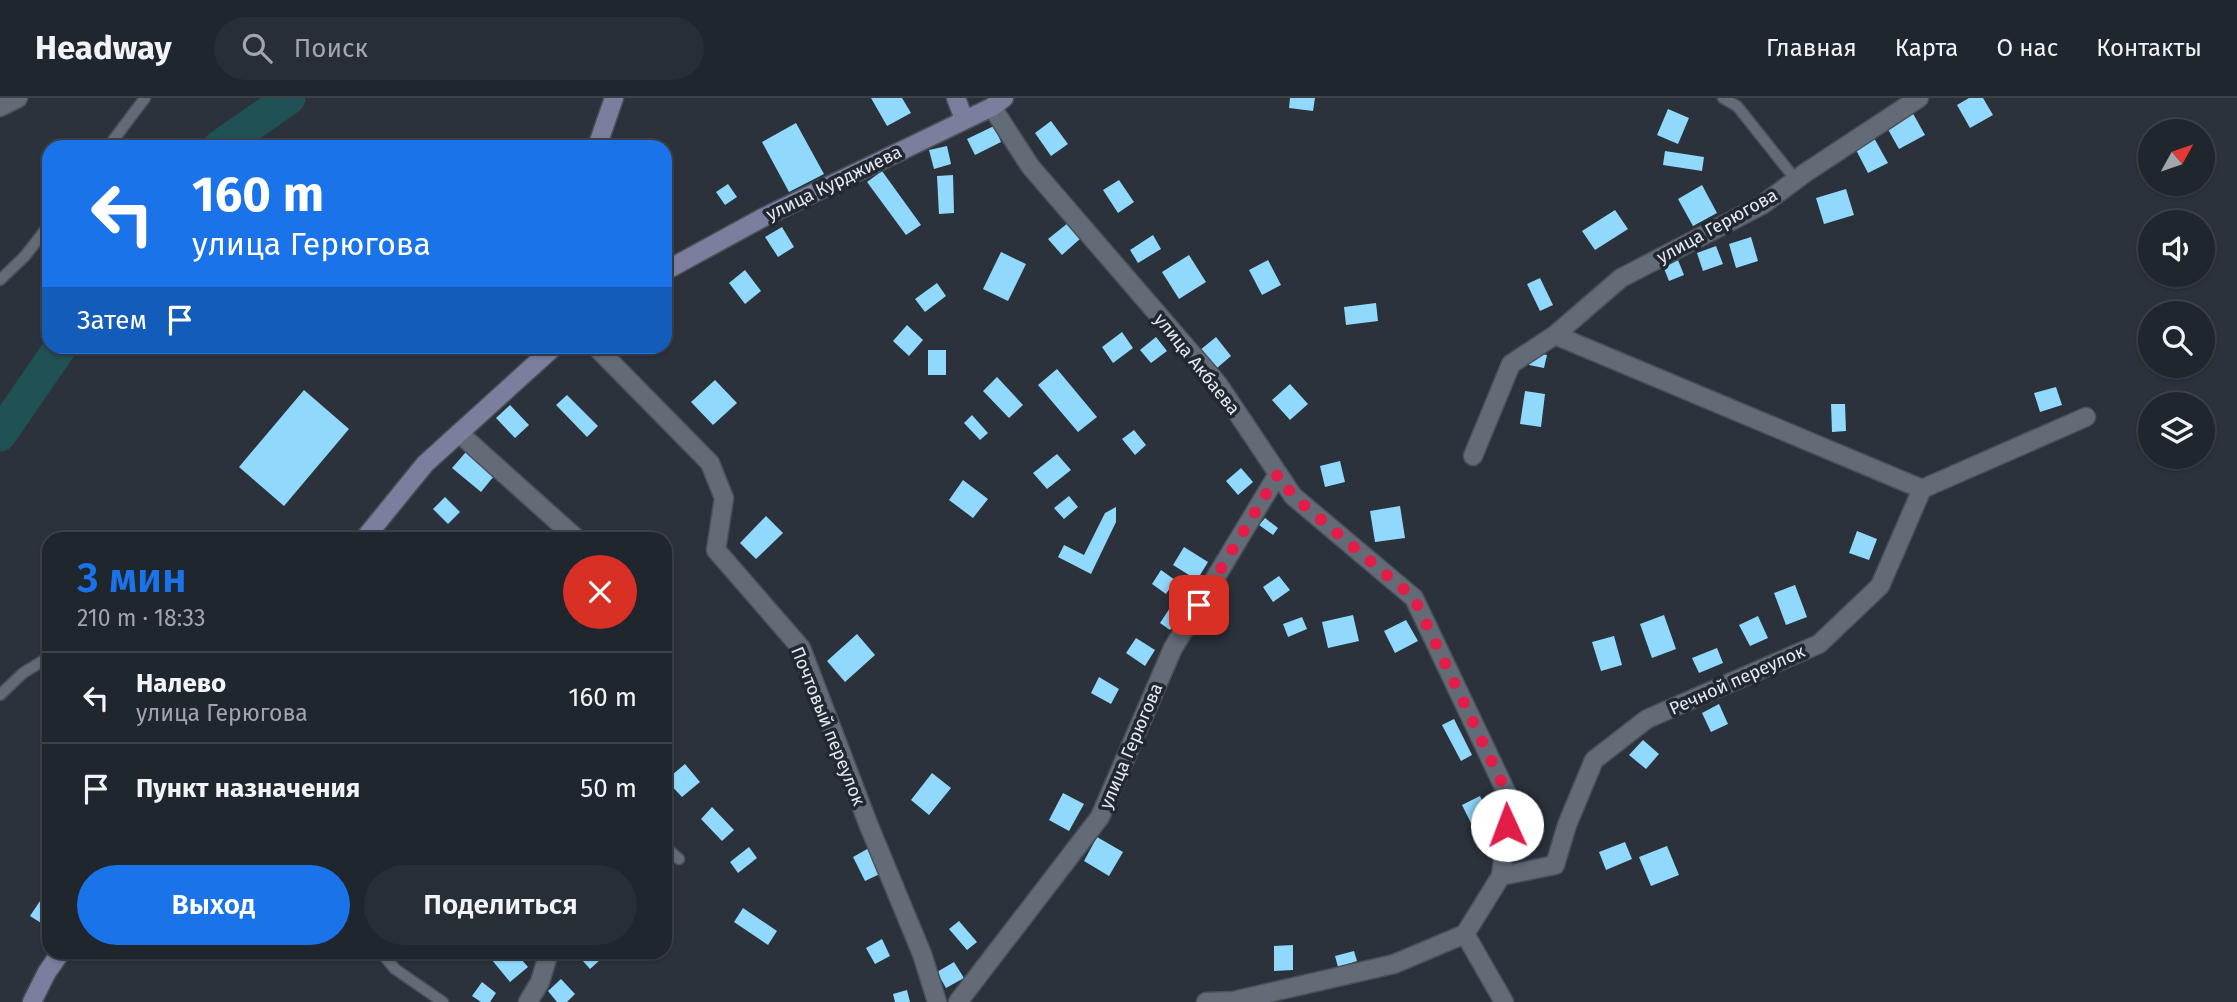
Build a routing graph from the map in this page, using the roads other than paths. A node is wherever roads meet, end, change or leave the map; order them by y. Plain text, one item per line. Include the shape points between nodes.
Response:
1 (18, 98) edge
2 (145, 98) edge
3 (614, 98) edge
4 (956, 98) edge
5 (1723, 98) edge
6 (1919, 98) edge
7 (998, 102) edge
8 (0, 107) edge
9 (964, 119) junction
10 (113, 140) edge
11 (599, 140) edge
12 (1796, 180) junction
13 (42, 234) edge
14 (672, 267) edge
15 (0, 280) edge
16 (1555, 335) junction
17 (534, 354) edge
18 (546, 354) edge
19 (603, 354) edge
20 (519, 379) junction
21 (2086, 417) dead end
22 (459, 433) junction
23 (1473, 456) dead end
24 (1278, 474) junction
25 (1922, 489) junction
26 (370, 532) edge
27 (569, 532) edge
28 (42, 661) edge
29 (0, 695) edge
30 (672, 853) edge
31 (679, 859) dead end
32 (1501, 876) junction
33 (1465, 934) junction
34 (56, 959) edge
35 (387, 959) edge
36 (547, 959) edge
37 (32, 1002) edge
38 (443, 1002) edge
39 (528, 1002) edge
40 (937, 1002) edge
41 (958, 1002) edge
42 (1206, 1002) edge
43 (1503, 1002) edge

1 - 8 street
2 - 10 lane
3 - 11 street
4 - 9 street
5 - 12 lane via 1737,106
6 - 12 street, улица Герюгова
7 - 9 street, улица Курджиева
7 - 24 street, улица Акбаева via 1030,166 1218,384
9 - 14 street, улица Курджиева
12 - 16 street, улица Герюгова via 1762,205 1621,278
13 - 15 lane
16 - 23 street, улица Герюгова via 1511,364
16 - 25 street
17 - 20 street
18 - 20 street
19 - 40 street, Почтовый переулок via 710,463 724,498 716,550 801,648
20 - 22 street
21 - 25 street
22 - 26 street via 425,464
22 - 27 street
24 - 32 street, улица Акбаева via 1293,496 1414,598 1510,800
24 - 41 street, улица Герюгова via 1173,648 1100,817
25 - 32 street, Речной переулок via 1880,586 1819,644 1647,719 1594,760 1555,865
28 - 29 lane
30 - 31 lane
32 - 33 street, улица Акбаева
33 - 42 street via 1394,964 1233,1001
33 - 43 street
34 - 37 street
35 - 38 lane
36 - 39 street

